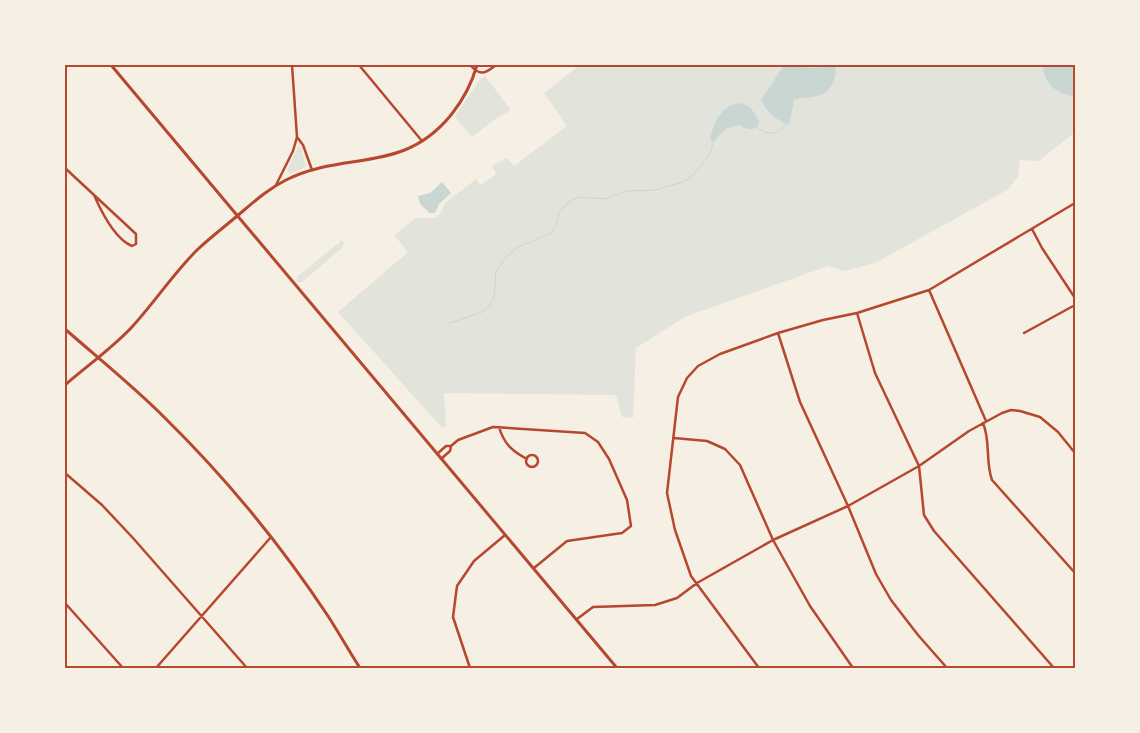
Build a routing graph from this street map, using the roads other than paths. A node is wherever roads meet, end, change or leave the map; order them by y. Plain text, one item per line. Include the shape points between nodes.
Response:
1 (111, 65) edge
2 (292, 65) edge
3 (359, 65) edge
4 (470, 65) edge
5 (477, 65) edge
6 (496, 65) edge
7 (475, 71) junction
8 (297, 137) junction
9 (422, 142) junction
10 (65, 168) edge
11 (312, 170) junction
12 (276, 185) junction
13 (94, 195) junction
14 (1075, 203) edge
15 (237, 216) junction
16 (1032, 229) junction
17 (929, 290) junction
18 (1075, 298) edge
19 (1075, 305) edge
20 (857, 313) junction
21 (65, 329) edge
22 (778, 333) junction
23 (1024, 333) dead end
24 (97, 358) junction
25 (65, 385) edge
26 (986, 421) junction
27 (983, 423) junction
28 (500, 428) junction
29 (674, 438) junction
30 (451, 446) junction
31 (1075, 453) edge
32 (437, 454) junction
33 (441, 459) junction
34 (527, 459) junction
35 (919, 466) junction
36 (65, 473) edge
37 (848, 506) junction
38 (505, 535) junction
39 (271, 537) junction
40 (773, 540) junction
41 (534, 568) junction
42 (1075, 573) edge
43 (697, 583) junction
44 (65, 603) edge
45 (201, 616) junction
46 (577, 619) junction
47 (123, 668) edge
48 (156, 668) edge
49 (247, 668) edge
50 (360, 668) edge
51 (471, 668) edge
52 (617, 668) edge
53 (759, 668) edge
54 (853, 668) edge
55 (947, 668) edge
56 (1054, 668) edge

1 - 15 street
2 - 8 street
3 - 9 street
4 - 7 street
5 - 7 street
6 - 7 street via 488,71
7 - 9 street via 455,110 436,132
8 - 11 street
8 - 12 street
9 - 11 street via 390,156
10 - 13 street
11 - 12 street
12 - 15 street
13 - 13 street via 111,226 126,244 136,244 136,234
14 - 16 street
15 - 24 street via 198,250 129,329
15 - 32 street
16 - 17 street
16 - 18 street
17 - 20 street
17 - 26 street
19 - 23 street
20 - 22 street
20 - 35 street via 875,372
21 - 24 street
22 - 29 street via 720,354 698,366 687,378 678,397
22 - 37 street via 800,402
24 - 25 street
24 - 39 street via 164,417 220,476
26 - 27 street
26 - 31 street via 1011,410 1040,417
27 - 35 street
27 - 42 street via 992,480
28 - 30 street via 478,431
28 - 34 street via 512,451
28 - 41 street via 590,435 609,459 627,500 631,526 628,530 566,541
29 - 40 street via 707,441 725,449 740,465
29 - 43 street via 667,493 684,557
30 - 32 street
30 - 33 street
32 - 33 street
33 - 38 street
34 - 34 street via 535,455 538,463 532,467
35 - 37 street
35 - 56 street via 924,515 934,531
36 - 45 street via 102,505
37 - 40 street
37 - 55 street via 876,574 891,600
38 - 41 street
38 - 51 street via 474,561 457,586 453,617
39 - 45 street
39 - 50 street via 329,617
40 - 43 street
40 - 54 street via 810,606
41 - 46 street
43 - 46 street via 677,598 655,605 593,607
43 - 53 street
44 - 47 street
45 - 48 street
45 - 49 street
46 - 52 street

